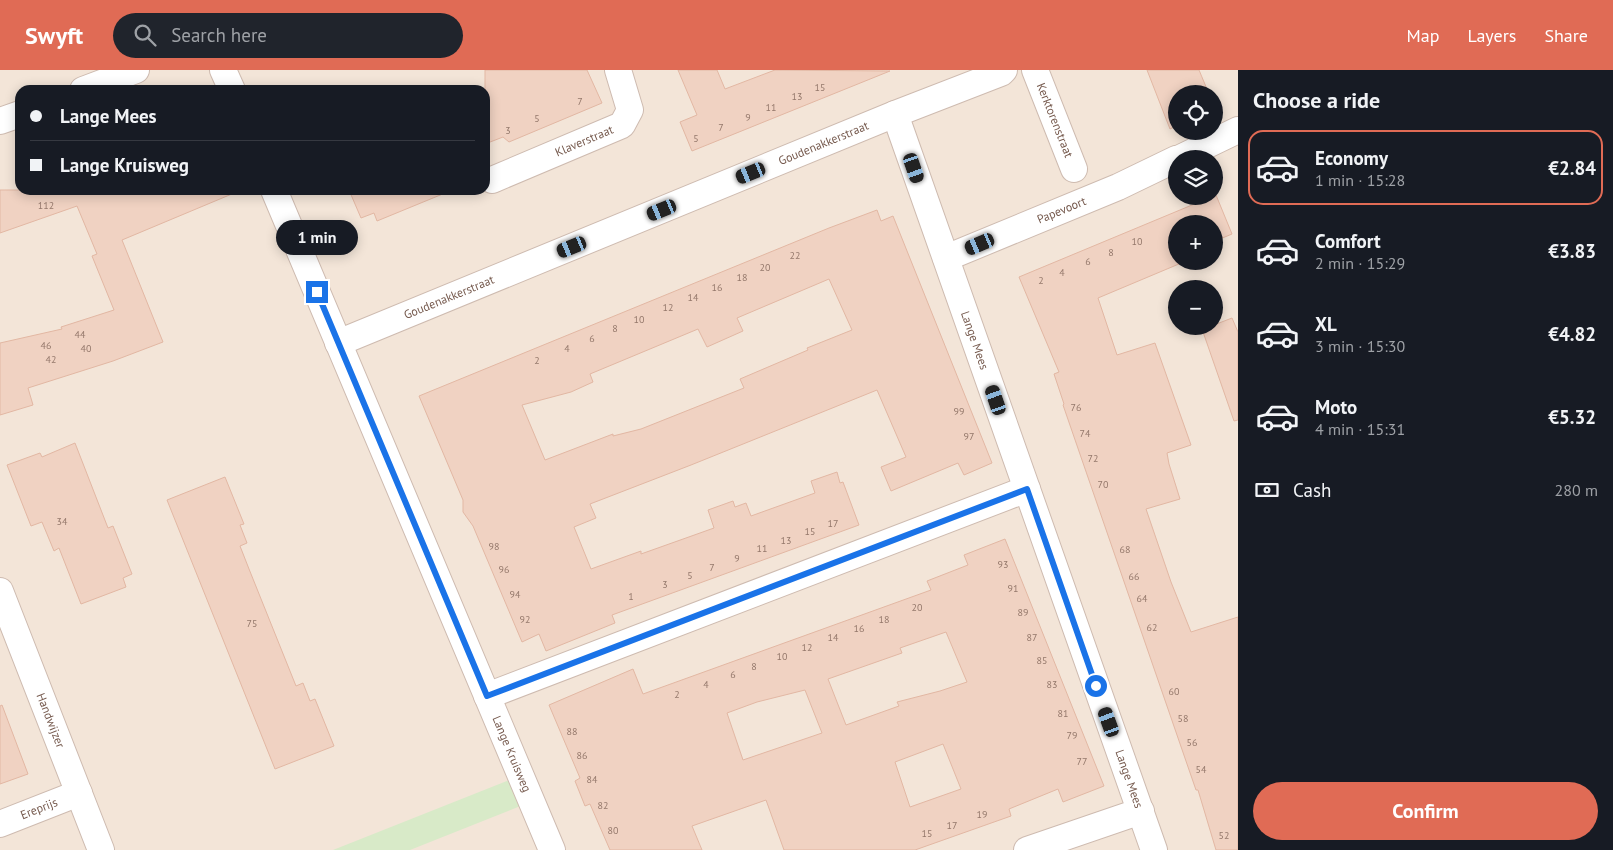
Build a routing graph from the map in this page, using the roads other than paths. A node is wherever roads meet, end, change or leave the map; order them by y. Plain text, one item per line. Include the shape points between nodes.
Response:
1 (136, 70) edge
2 (223, 70) edge
3 (618, 70) edge
4 (1004, 70) edge
5 (1035, 70) edge
6 (105, 75) edge
7 (90, 85) edge
8 (230, 85) edge
9 (895, 114) junction
10 (15, 116) edge
11 (0, 121) edge
12 (1238, 130) edge
13 (1196, 150) edge
14 (1168, 163) edge
15 (1074, 169) dead end
16 (492, 180) dead end
17 (276, 195) edge
18 (946, 258) junction
19 (338, 343) junction
20 (1027, 489) junction
21 (0, 591) edge
22 (487, 696) junction
23 (79, 793) junction
24 (1141, 811) junction
25 (0, 824) edge
26 (101, 850) edge
27 (552, 850) edge
28 (1027, 850) edge
29 (1154, 850) edge

1 - 6 street
2 - 8 street
3 - 16 street, Klaverstraat via 630,110 622,125
4 - 9 street, Goudenakkerstraat
5 - 15 street, Kerktorenstraat
6 - 7 street
9 - 18 street, Lange Mees
9 - 19 street, Goudenakkerstraat
10 - 11 street
12 - 13 street, Papevoort
14 - 18 street, Papevoort
17 - 19 street, Lange Kruisweg
18 - 20 street, Lange Mees
19 - 22 street, Lange Kruisweg
20 - 22 street
20 - 24 street, Lange Mees
21 - 23 street, Handwijzer
22 - 27 street, Lange Kruisweg
23 - 25 street, Ereprijs
23 - 26 street, Handwijzer
24 - 28 street
24 - 29 street, Lange Mees

